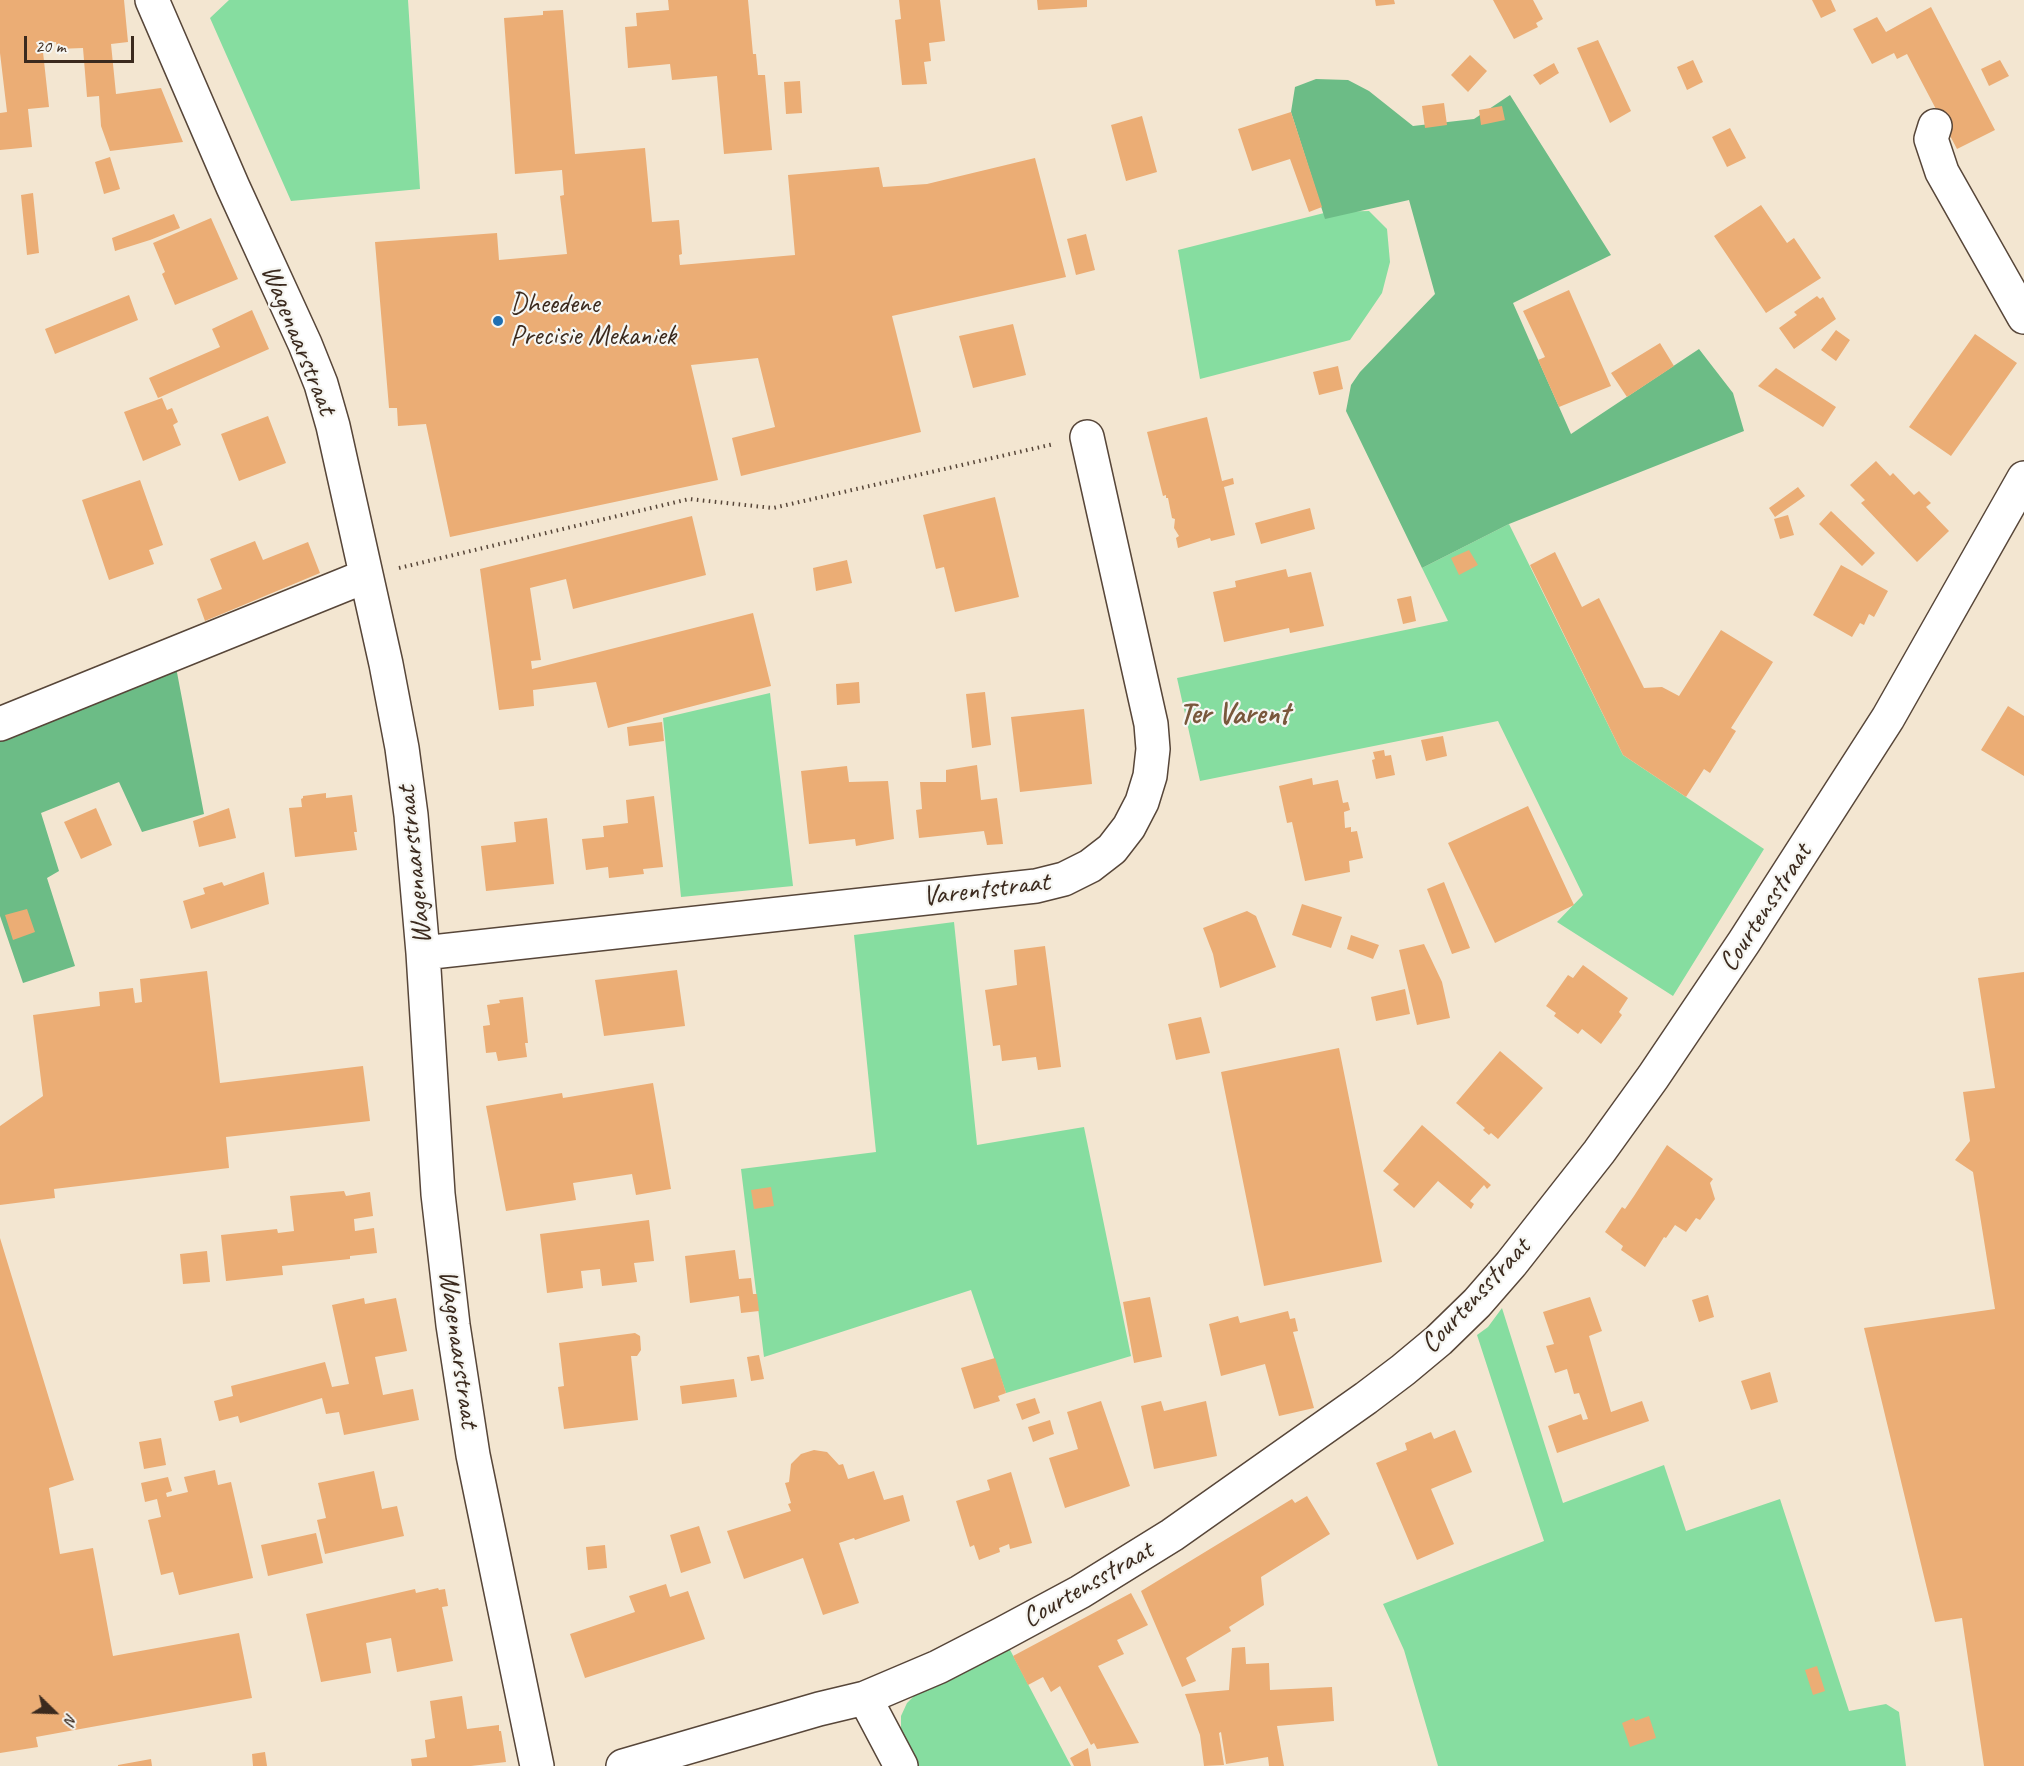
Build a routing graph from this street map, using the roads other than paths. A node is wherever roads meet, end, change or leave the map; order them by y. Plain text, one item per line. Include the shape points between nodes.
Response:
1 (152, 0) edge
2 (1935, 126) dead end
3 (2024, 317) edge
4 (1087, 437) road end
5 (2024, 478) edge
6 (366, 576) junction
7 (0, 724) edge
8 (423, 953) junction
9 (865, 1698) junction
10 (537, 1766) edge
11 (623, 1766) edge
12 (901, 1766) edge

1 - 6 street, Wagenaarstraat via 321,384
2 - 3 street via 1931,140 1942,172
4 - 8 street, Varentstraat via 1151,724 1153,749 1142,802 1112,849 1064,879 1036,886
5 - 9 street, Courtensstraat via 1888,718 1744,942 1599,1152 1477,1303 1403,1370 1172,1536 1002,1634
6 - 7 street
6 - 8 street, Wagenaarstraat via 402,748
8 - 10 street, Wagenaarstraat via 438,1194 453,1325 473,1455
9 - 11 street, Courtensstraat
9 - 12 street

